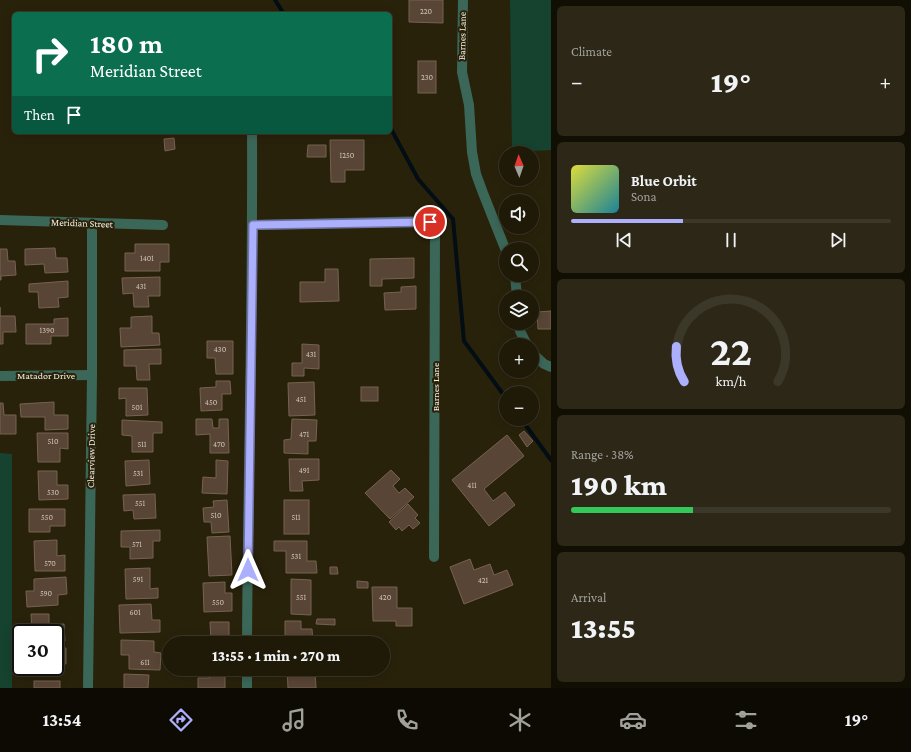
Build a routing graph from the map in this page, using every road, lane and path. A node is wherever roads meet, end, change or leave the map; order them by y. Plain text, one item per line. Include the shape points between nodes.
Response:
1 (463, 0) edge
2 (252, 134) edge
3 (0, 220) edge
4 (92, 223) junction
5 (164, 225) dead end
6 (253, 225) junction
7 (502, 242) edge
8 (539, 359) edge
9 (551, 367) edge
10 (92, 375) junction
11 (0, 376) edge
12 (434, 557) dead end
13 (247, 636) edge
14 (247, 676) edge
15 (88, 688) edge
16 (247, 688) edge

1 - 7 street, Barnes Lane via 462,72 469,105 472,152 476,174
2 - 6 street
3 - 4 street, Meridian Street
4 - 5 street, Meridian Street
4 - 10 street, Clearview Drive
6 - 12 street, Barnes Lane via 431,221 435,228
6 - 13 street
8 - 9 street
10 - 11 street, Matador Drive
10 - 15 street, Clearview Drive
14 - 16 street

